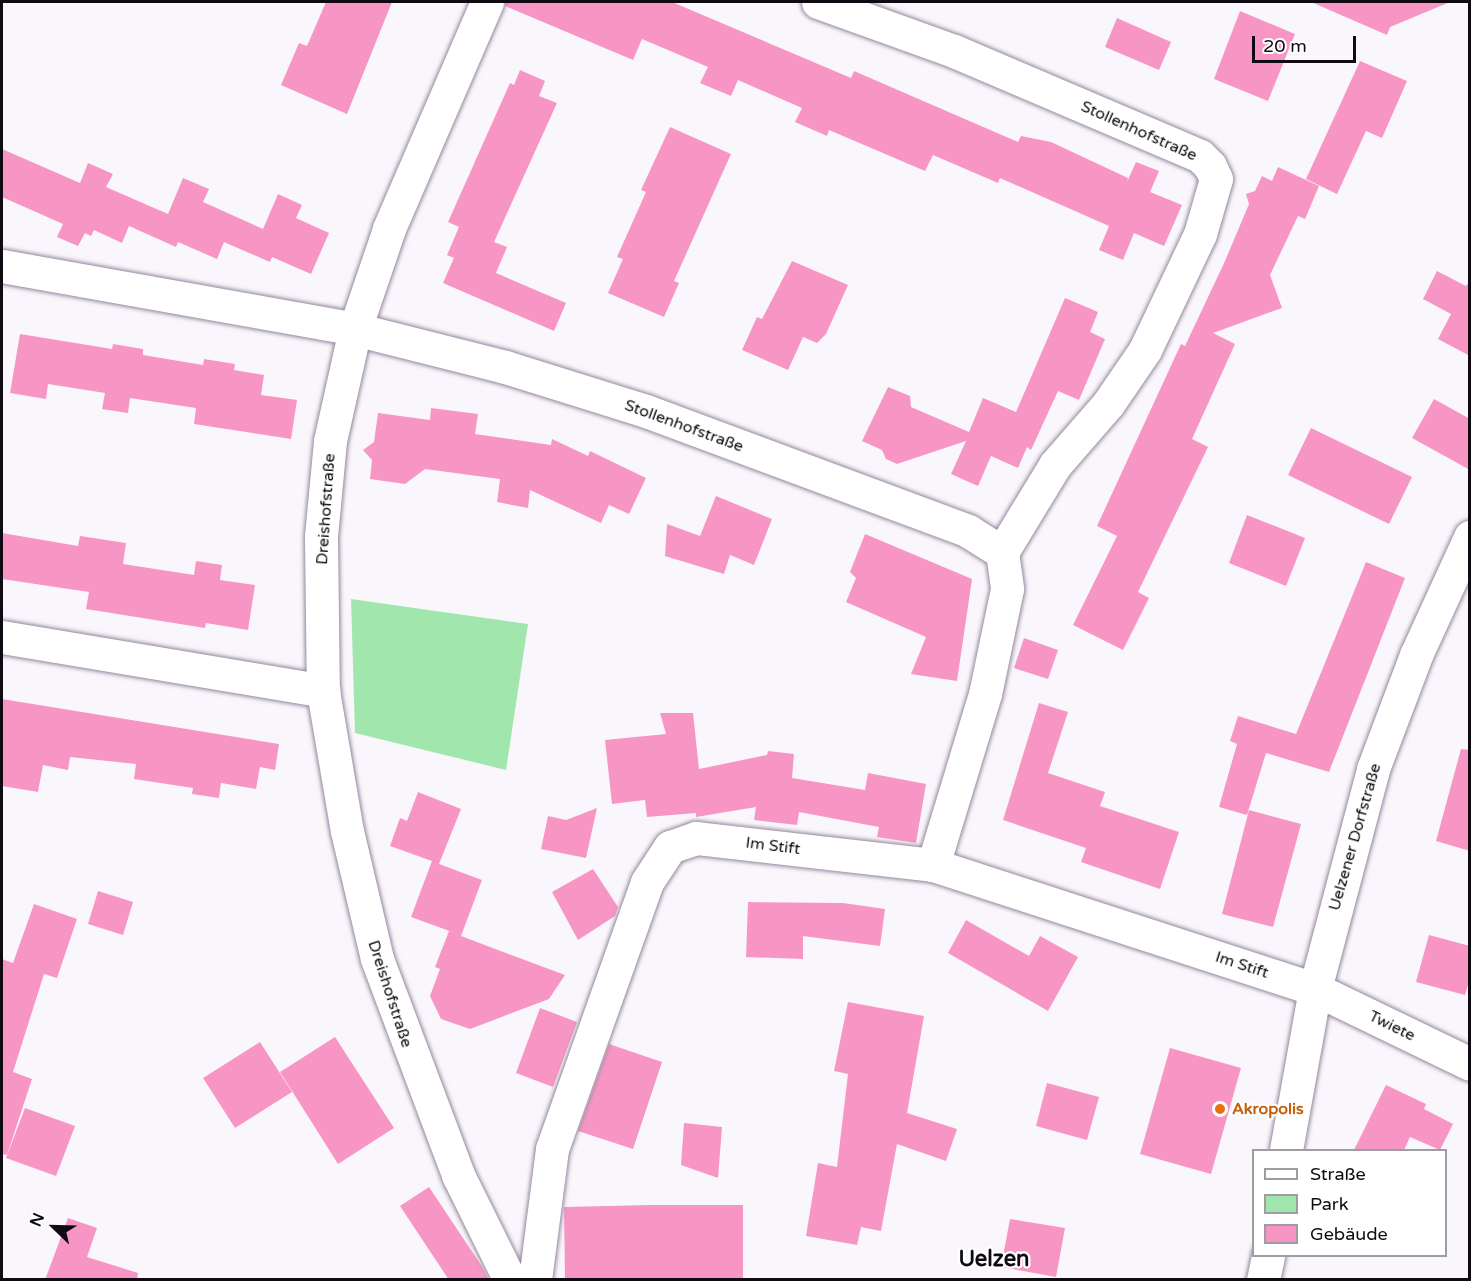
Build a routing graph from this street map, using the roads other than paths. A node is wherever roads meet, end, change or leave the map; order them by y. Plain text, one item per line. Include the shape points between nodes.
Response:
1 (487, 2) edge
2 (818, 2) edge
3 (2, 266) edge
4 (355, 329) junction
5 (1470, 537) edge
6 (1002, 552) junction
7 (2, 637) edge
8 (323, 691) junction
9 (933, 865) junction
10 (1315, 989) junction
11 (1470, 1064) edge
12 (1286, 1149) edge
13 (1268, 1257) edge
14 (510, 1280) edge
15 (535, 1280) edge
16 (1263, 1280) edge

1 - 4 street, Dreishofstraße via 389,229
2 - 6 street, Stollenhofstraße via 954,51 1200,156 1216,179 1200,234 1145,350 1108,404 1055,465
3 - 4 street
4 - 6 street, Stollenhofstraße via 506,367 645,411 968,531
4 - 8 street, Dreishofstraße via 330,441 321,537
5 - 10 street, Uelzener Dorfstraße via 1416,655 1373,769 1343,871
6 - 9 street via 1007,590 985,694
7 - 8 street
8 - 14 street, Dreishofstraße via 347,831 377,959 458,1175
9 - 10 street, Im Stift
9 - 15 street, Im Stift via 696,837 670,847 647,882 552,1149
10 - 11 street, Twiete
10 - 12 street, Uelzener Dorfstraße
13 - 16 street

